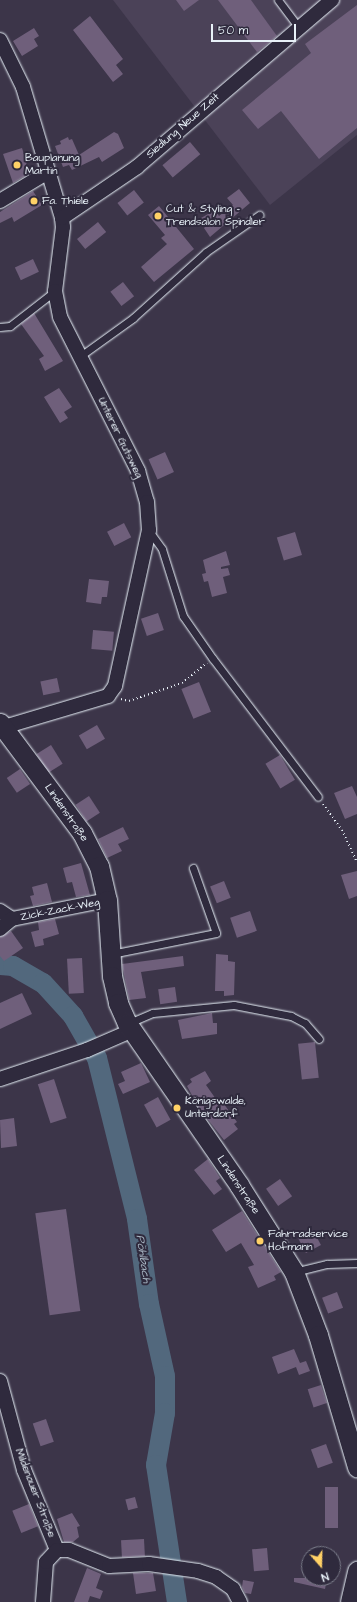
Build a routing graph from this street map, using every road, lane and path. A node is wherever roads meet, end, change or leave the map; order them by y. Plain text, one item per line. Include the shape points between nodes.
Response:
1 (278, 0) edge
2 (332, 0) edge
3 (298, 27) junction
4 (0, 40) edge
5 (48, 172) junction
6 (0, 201) edge
7 (259, 215) dead end
8 (62, 218) junction
9 (55, 291) junction
10 (0, 327) edge
11 (80, 357) junction
12 (149, 530) junction
13 (213, 659) junction
14 (108, 696) junction
15 (2, 725) edge
16 (318, 797) joint
17 (357, 862) edge
18 (193, 868) dead end
19 (108, 900) junction
20 (0, 911) edge
21 (12, 920) junction
22 (0, 928) edge
23 (111, 954) junction
24 (129, 1027) junction
25 (319, 1038) dead end
26 (0, 1079) edge
27 (357, 1263) edge
28 (294, 1272) junction
29 (0, 1381) edge
30 (357, 1467) edge
31 (56, 1550) junction
32 (357, 1571) edge
33 (43, 1602) edge
34 (240, 1602) edge
35 (350, 1602) edge

1 - 3 lane
2 - 3 street, Siedlung Neue Zeit
3 - 8 street, Siedlung Neue Zeit via 137,166
4 - 5 street, Unterer Gutsweg via 23,87
5 - 6 street
5 - 8 street, Unterer Gutsweg
7 - 11 lane via 206,252 133,318
8 - 9 street, Unterer Gutsweg
9 - 10 lane via 10,326
9 - 11 street, Unterer Gutsweg via 60,317
11 - 12 street, Unterer Gutsweg via 138,471 147,502
12 - 13 lane via 162,549 183,616
12 - 14 street, Unterer Gutsweg via 115,686
13 - 14 path via 182,683 129,701
13 - 16 lane
14 - 15 street
15 - 19 main road, Lindenstraße via 82,833 99,866
16 - 17 path via 342,830
18 - 23 lane via 216,933
19 - 21 street, Zick-Zack-Weg
19 - 23 main road, Lindenstraße
20 - 21 street, Zick-Zack-Weg
21 - 22 street, Zick-Zack-Weg
23 - 24 main road, Lindenstraße via 118,1003
24 - 25 lane via 154,1012 234,1005 291,1016 305,1023
24 - 26 street via 87,1050
24 - 28 main road, Lindenstraße via 239,1185
27 - 28 lane via 327,1264
28 - 30 main road, Lindenstraße via 318,1335
29 - 31 street, Mildenauer Straße via 24,1470
31 - 33 street, Mildenauer Straße via 46,1562
31 - 34 street via 69,1550 109,1566 163,1565 216,1577 234,1589
32 - 35 main road

